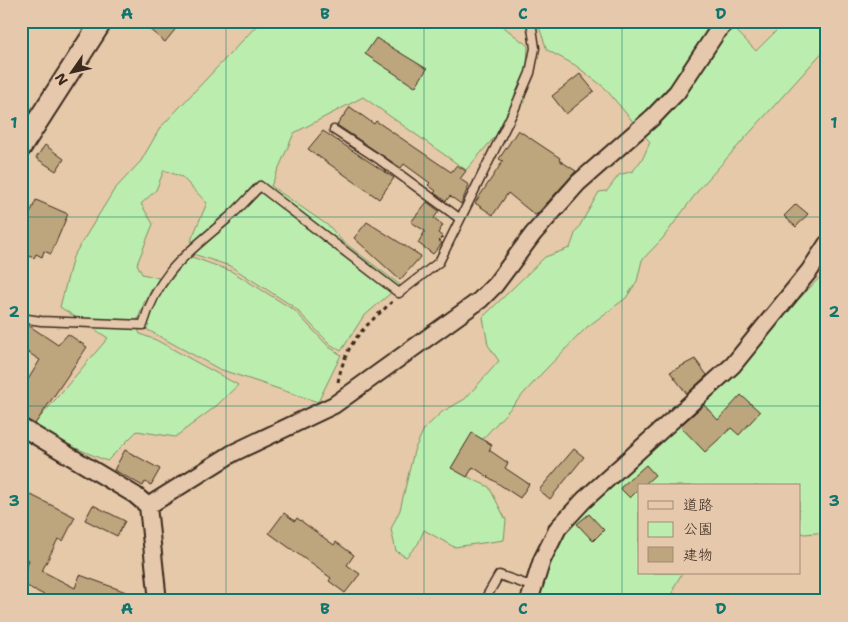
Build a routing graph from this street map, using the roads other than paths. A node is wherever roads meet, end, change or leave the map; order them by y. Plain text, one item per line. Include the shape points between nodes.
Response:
1 (102, 21) edge
2 (531, 21) edge
3 (727, 21) edge
4 (334, 130) dead end
5 (21, 148) edge
6 (459, 218) junction
7 (827, 244) edge
8 (21, 318) edge
9 (21, 427) edge
10 (148, 506) junction
11 (532, 594) edge
12 (156, 601) edge
13 (484, 601) edge

1 - 5 street
2 - 6 lane via 535,48 530,73
3 - 10 street via 677,92 578,183 480,300 334,405 233,454
4 - 6 lane
6 - 8 lane via 439,262 399,293 260,186 229,218 181,257 149,305 143,325
7 - 11 street via 810,270 733,365 584,500 558,528 542,560
9 - 10 street
10 - 12 street
11 - 13 lane via 498,576

